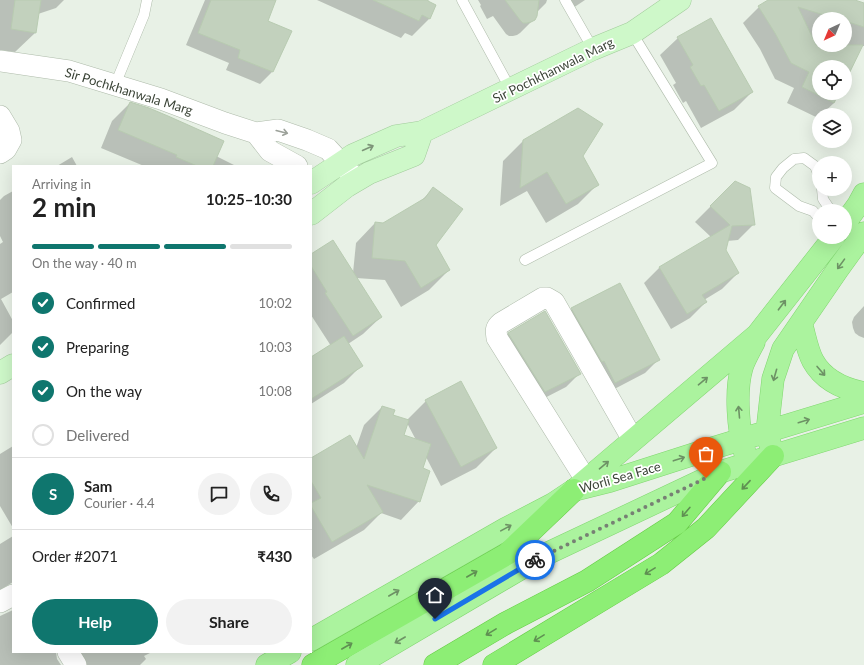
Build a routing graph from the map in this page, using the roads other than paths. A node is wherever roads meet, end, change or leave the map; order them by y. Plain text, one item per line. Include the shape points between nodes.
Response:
1 (147, 0) edge
2 (462, 0) edge
3 (565, 0) edge
4 (680, 0) edge
5 (632, 33) junction
6 (593, 49) junction
7 (0, 61) edge
8 (115, 85) junction
9 (511, 90) junction
10 (0, 116) edge
11 (422, 132) junction
12 (256, 133) junction
13 (0, 153) edge
14 (341, 163) junction
15 (812, 164) edge
16 (295, 165) edge
17 (314, 178) edge
18 (356, 180) junction
19 (864, 194) edge
20 (335, 195) junction
21 (812, 211) edge
22 (312, 213) edge
23 (852, 213) edge
24 (864, 233) edge
25 (828, 244) edge
26 (525, 260) dead end
27 (801, 323) junction
28 (757, 335) junction
29 (12, 366) edge
30 (0, 373) edge
31 (864, 393) edge
32 (864, 402) edge
33 (864, 428) edge
34 (767, 432) junction
35 (633, 440) junction
36 (741, 440) junction
37 (773, 456) junction
38 (747, 464) junction
39 (720, 472) junction
40 (580, 485) junction
41 (12, 596) edge
42 (0, 602) edge
43 (312, 639) edge
44 (69, 653) edge
45 (288, 653) edge
46 (76, 665) edge
47 (267, 665) edge
48 (314, 665) edge
49 (357, 665) edge
50 (435, 665) edge
51 (494, 665) edge

1 - 8 lane via 144,15
2 - 9 lane
3 - 6 lane
4 - 5 street, Sir Pochkhanwala Marg
5 - 6 street, Sir Pochkhanwala Marg
5 - 26 lane via 712,163
6 - 9 street, Sir Pochkhanwala Marg
7 - 8 street, Sir Pochkhanwala Marg via 69,71
8 - 12 street, Sir Pochkhanwala Marg
9 - 11 street, Sir Pochkhanwala Marg
10 - 13 street via 11,140
14 -> 11 street, Sir Pochkhanwala Marg via 396,136
11 - 18 street via 414,154
12 -> 14 street via 278,130 307,140 328,149
12 - 16 street via 270,151
14 - 17 street, Sir Pochkhanwala Marg
14 - 18 street
15 - 21 lane via 804,158 794,159 776,177 775,188 799,206
17 - 20 street
18 - 20 street
19 - 23 main road
20 - 22 street
24 -> 27 main road
28 -> 25 main road
27 -> 31 main road via 814,362 823,374 836,384
27 -> 34 main road via 783,349 773,379
35 -> 28 main road
36 -> 28 main road via 737,393 742,367
29 - 30 street
34 -> 32 main road, Worli Sea Face
33 - 37 main road
34 - 36 main road, Worli Sea Face
34 - 37 main road
40 -> 35 main road
35 - 40 street via 554,302 544,298 501,323 497,327 497,338
36 - 38 main road
40 -> 36 main road, Worli Sea Face via 610,481
37 - 38 main road
37 -> 51 highway via 706,528 661,564
38 - 39 main road
39 -> 49 main road via 542,556
39 -> 50 highway via 677,523 587,581 506,623
43 -> 40 main road, Worli Sea Face via 553,504
48 -> 40 highway via 507,554
41 - 42 street
44 - 46 street
45 - 47 main road

